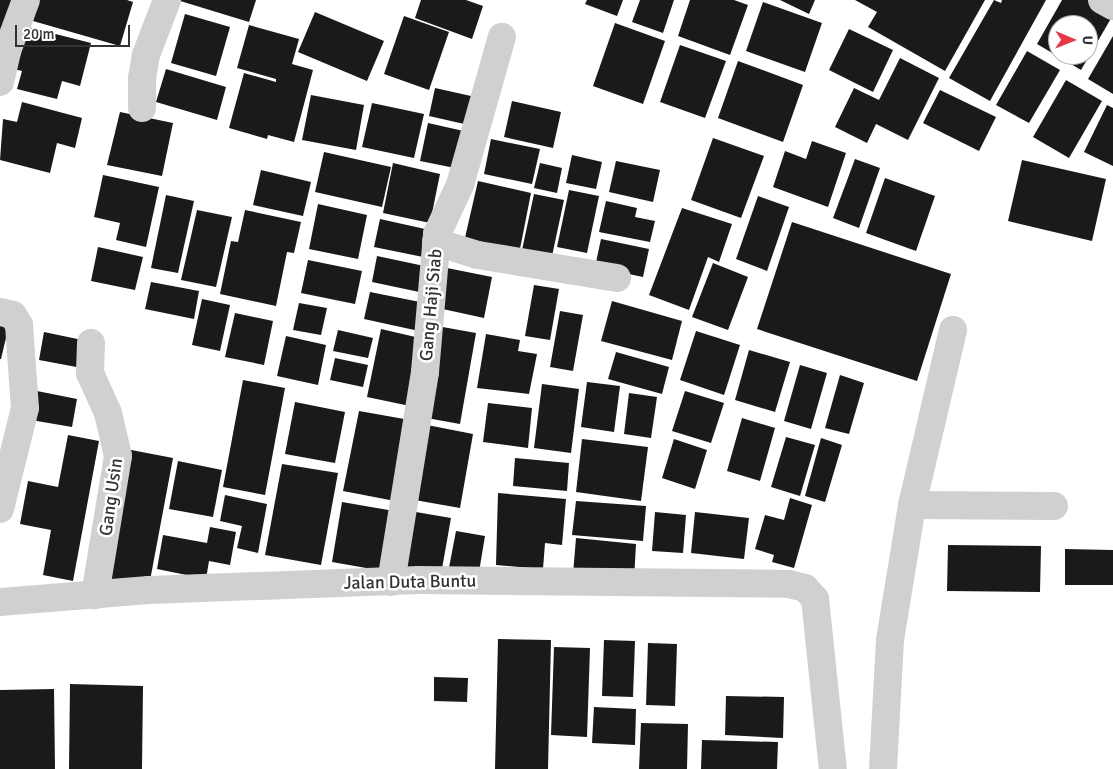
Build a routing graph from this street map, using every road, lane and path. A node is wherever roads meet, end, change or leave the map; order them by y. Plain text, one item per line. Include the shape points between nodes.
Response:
1 (26, 0) edge
2 (167, 0) edge
3 (1102, 0) edge
4 (1113, 6) edge
5 (502, 37) dead end
6 (0, 82) edge
7 (142, 108) dead end
8 (436, 242) junction
9 (617, 278) dead end
10 (0, 312) edge
11 (953, 330) dead end
12 (91, 343) dead end
13 (912, 505) junction
14 (1054, 506) dead end
15 (0, 509) edge
16 (391, 582) junction
17 (95, 594) junction
18 (0, 602) edge
19 (832, 769) edge
20 (883, 769) edge

1 - 6 street via 7,51
2 - 7 street via 146,55
3 - 4 street
5 - 8 street, Gang Haji Siab via 460,185 446,210
8 - 9 street via 478,255
8 - 16 street, Gang Haji Siab via 425,372
10 - 15 street via 13,315 19,325 25,408
11 - 13 street
12 - 17 street, Gang Usin via 90,373 108,413 118,456
13 - 14 street
13 - 20 street via 890,640
16 - 17 street, Jalan Duta Buntu
16 - 19 street, Jalan Duta Buntu via 789,584 805,588 815,599
17 - 18 street, Jalan Duta Buntu

